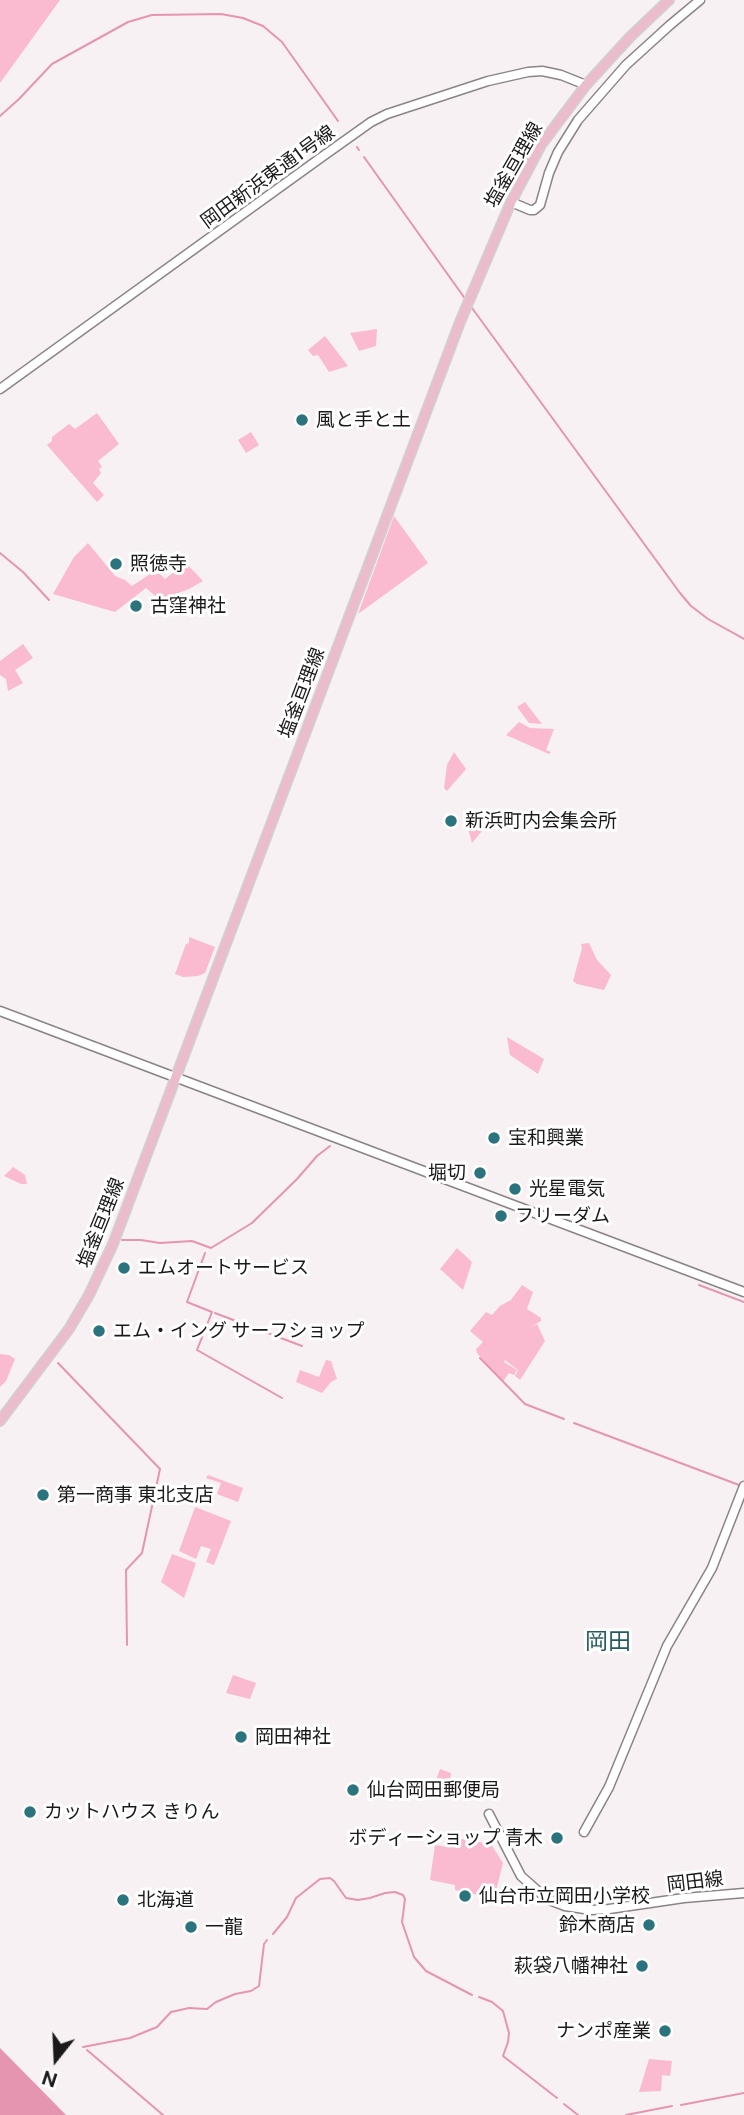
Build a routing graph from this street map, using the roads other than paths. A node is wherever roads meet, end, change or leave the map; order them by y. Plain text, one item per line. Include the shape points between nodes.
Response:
1 (670, 0) edge
2 (701, 0) edge
3 (586, 85) junction
4 (510, 202) junction
5 (0, 389) edge
6 (0, 1011) edge
7 (177, 1076) junction
8 (744, 1292) edge
9 (0, 1421) edge
10 (744, 1486) edge
11 (489, 1814) dead end
12 (584, 1832) dead end
13 (744, 1893) edge

1 - 3 main road, 塩釜亘理線
2 - 4 street via 626,65 578,120 558,152 538,208 530,210
3 - 4 main road, 塩釜亘理線 via 541,145
3 - 5 street, 岡田新浜東通1号線 via 561,75 528,72 488,81 371,122
4 - 7 main road, 塩釜亘理線
6 - 7 street
7 - 8 street
7 - 9 main road, 塩釜亘理線 via 89,1295 64,1337
10 - 12 street via 712,1568 667,1646 609,1787
11 - 13 street, 岡田線 via 521,1876 547,1899 565,1906 609,1909

